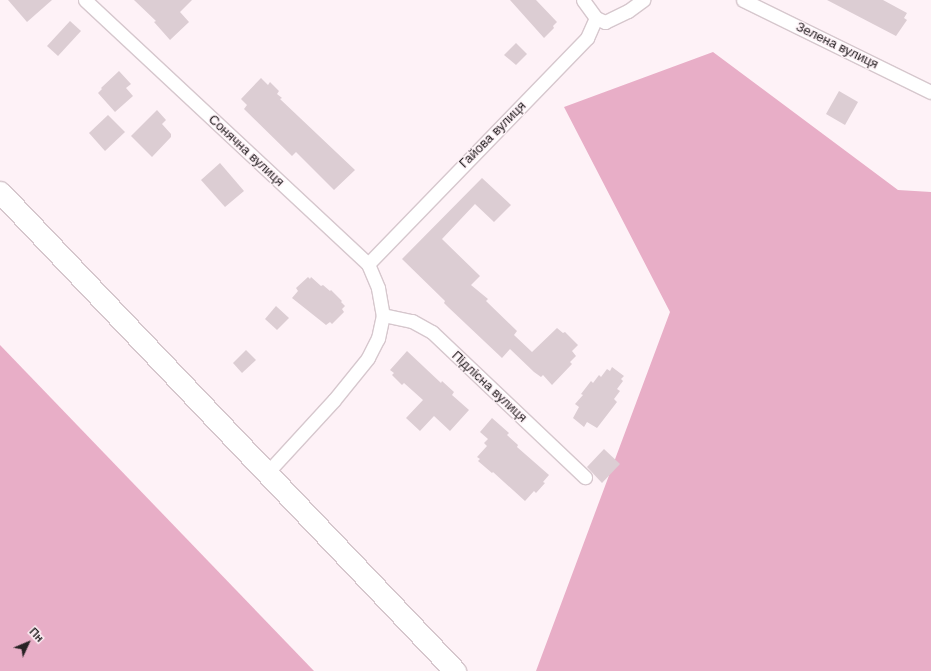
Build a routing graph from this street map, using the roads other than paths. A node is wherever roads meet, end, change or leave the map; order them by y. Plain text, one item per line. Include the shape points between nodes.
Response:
1 (85, 0) edge
2 (584, 0) edge
3 (643, 0) edge
4 (743, 0) edge
5 (596, 18) junction
6 (931, 92) edge
7 (0, 192) edge
8 (368, 264) junction
9 (383, 315) junction
10 (266, 474) junction
11 (585, 477) dead end
12 (455, 671) edge

1 - 8 street, Сонячна вулиця
2 - 5 street
3 - 5 street via 628,11 605,22
4 - 6 street, Зелена вулиця
5 - 8 street, Гайова вулиця via 587,38
7 - 10 main road
8 - 9 street, Сонячна вулиця via 378,288
9 - 10 street via 378,338 368,358 334,400
9 - 11 street, Підлісна вулиця via 412,321 432,332
10 - 12 main road

